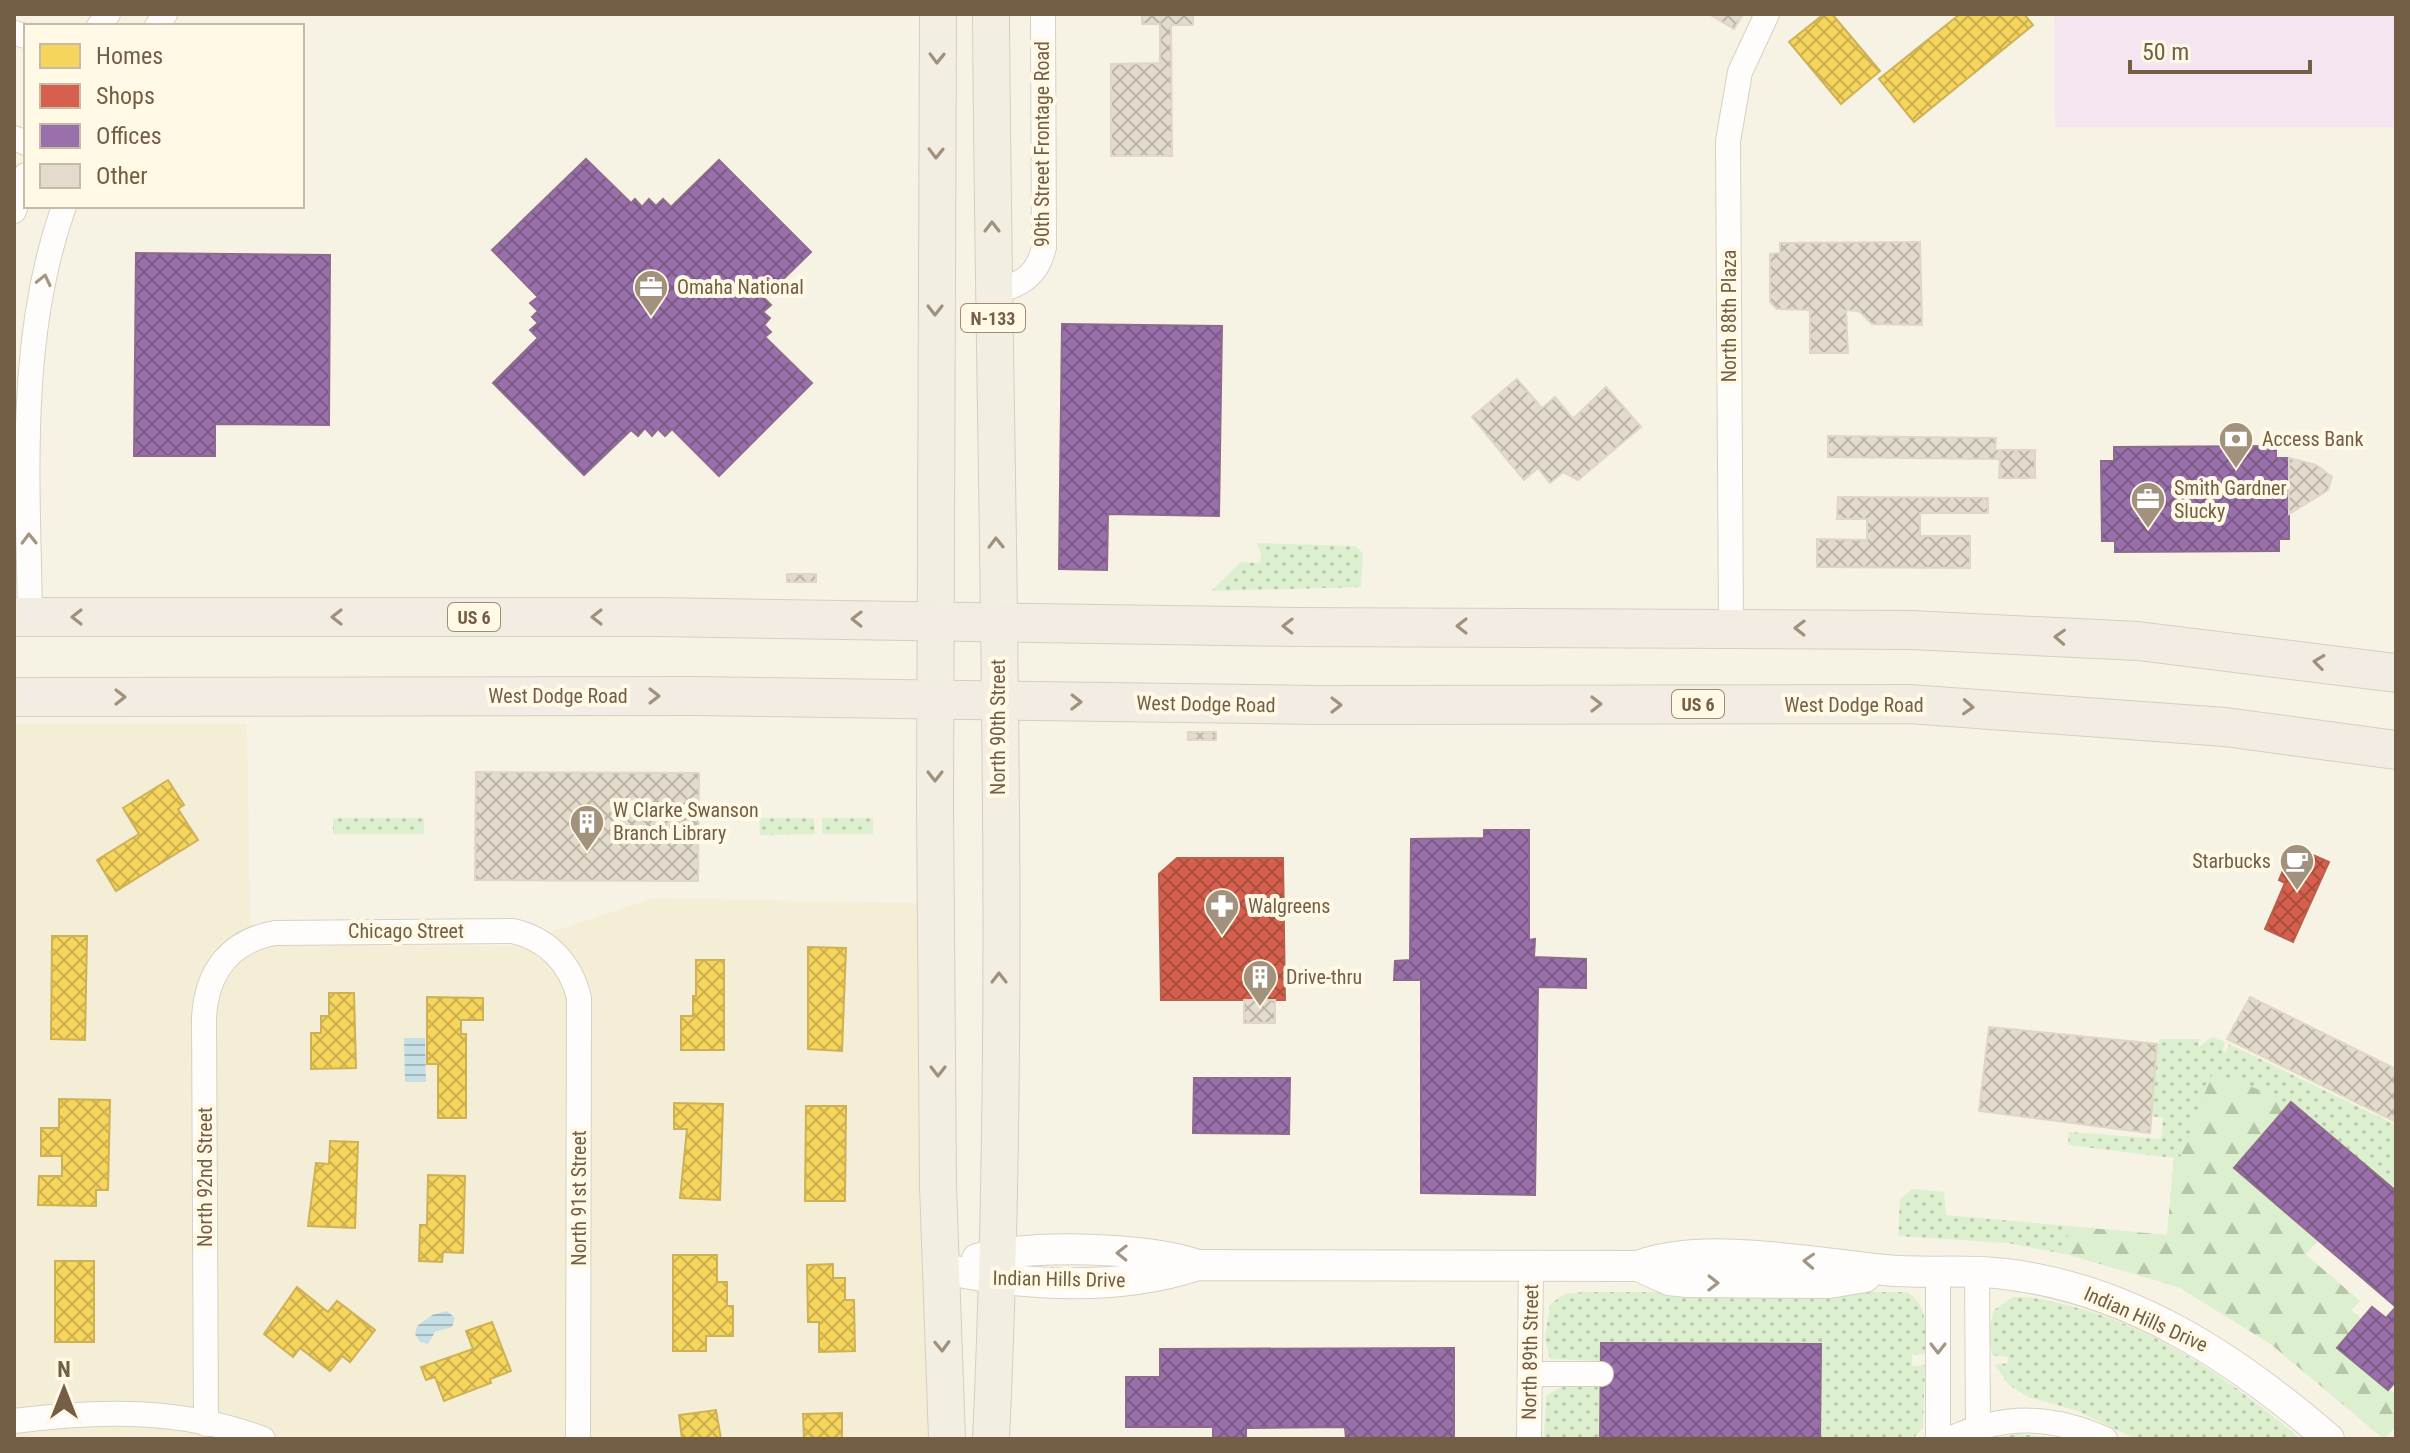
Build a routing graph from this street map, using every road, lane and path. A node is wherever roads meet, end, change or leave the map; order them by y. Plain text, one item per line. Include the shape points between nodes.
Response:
1 (938, 14) edge
2 (991, 14) edge
3 (1043, 14) edge
4 (1767, 14) edge
5 (24, 181) edge
6 (63, 208) edge
7 (14, 211) edge
8 (993, 293) junction
9 (24, 329) edge
10 (22, 617) edge
11 (935, 620) junction
12 (997, 621) junction
13 (1731, 626) junction
14 (2396, 673) edge
15 (14, 697) edge
16 (935, 698) junction
17 (998, 699) junction
18 (2396, 750) edge
19 (241, 943) joint
20 (562, 962) joint
21 (1531, 1265) junction
22 (998, 1267) junction
23 (940, 1268) junction
24 (1938, 1270) junction
25 (1977, 1271) junction
26 (1530, 1374) junction
27 (1601, 1374) dead end
28 (14, 1421) edge
29 (206, 1424) junction
30 (1978, 1427) junction
31 (263, 1439) edge
32 (578, 1439) edge
33 (947, 1439) edge
34 (991, 1439) edge
35 (1529, 1439) edge
36 (1938, 1439) edge
37 (1950, 1439) edge
38 (2105, 1439) edge
39 (2329, 1439) edge

1 -> 11 main road, N-133
8 -> 2 main road, North 90th Street / N-133
3 - 8 street, 90th Street Frontage Road via 1044,247 1034,273
4 - 13 street, North 88th Plaza via 1740,72 1728,141
5 - 7 street
9 -> 6 street
12 -> 8 main road, North 90th Street / N-133
10 -> 9 street via 28,407
11 -> 10 highway, US 6
11 - 12 highway, US 6
11 - 16 main road, N-133
13 -> 12 highway, US 6
12 - 17 main road, North 90th Street / N-133
14 -> 13 highway, US 6 via 2138,641
15 -> 16 highway, West Dodge Road / US 6
16 - 17 highway, West Dodge Road / US 6
16 -> 23 main road
17 -> 18 highway, West Dodge Road / US 6 via 1316,705 1909,704 2225,727
22 -> 17 main road, North 90th Street
19 - 20 street, Chicago Street via 284,932 513,931 537,939
19 - 29 street, North 92nd Street via 215,971 205,1005
20 - 32 street, North 91st Street via 580,1007
21 - 22 street, Indian Hills Drive via 1198,1265 1138,1281
21 - 24 street, Indian Hills Drive via 1638,1266 1678,1281 1760,1284 1839,1282 1886,1270
21 - 26 street, North 89th Street
22 - 23 street, Indian Hills Drive
22 - 34 main road, North 90th Street
23 -> 33 main road
24 - 25 street, Indian Hills Drive
24 -> 36 street
25 - 30 street
25 - 39 street, Indian Hills Drive via 2060,1283 2164,1323 2220,1353
26 - 27 street
26 - 35 street, North 89th Street
28 - 29 street via 115,1412
29 - 31 street
30 - 37 street
30 - 38 street via 2047,1420

